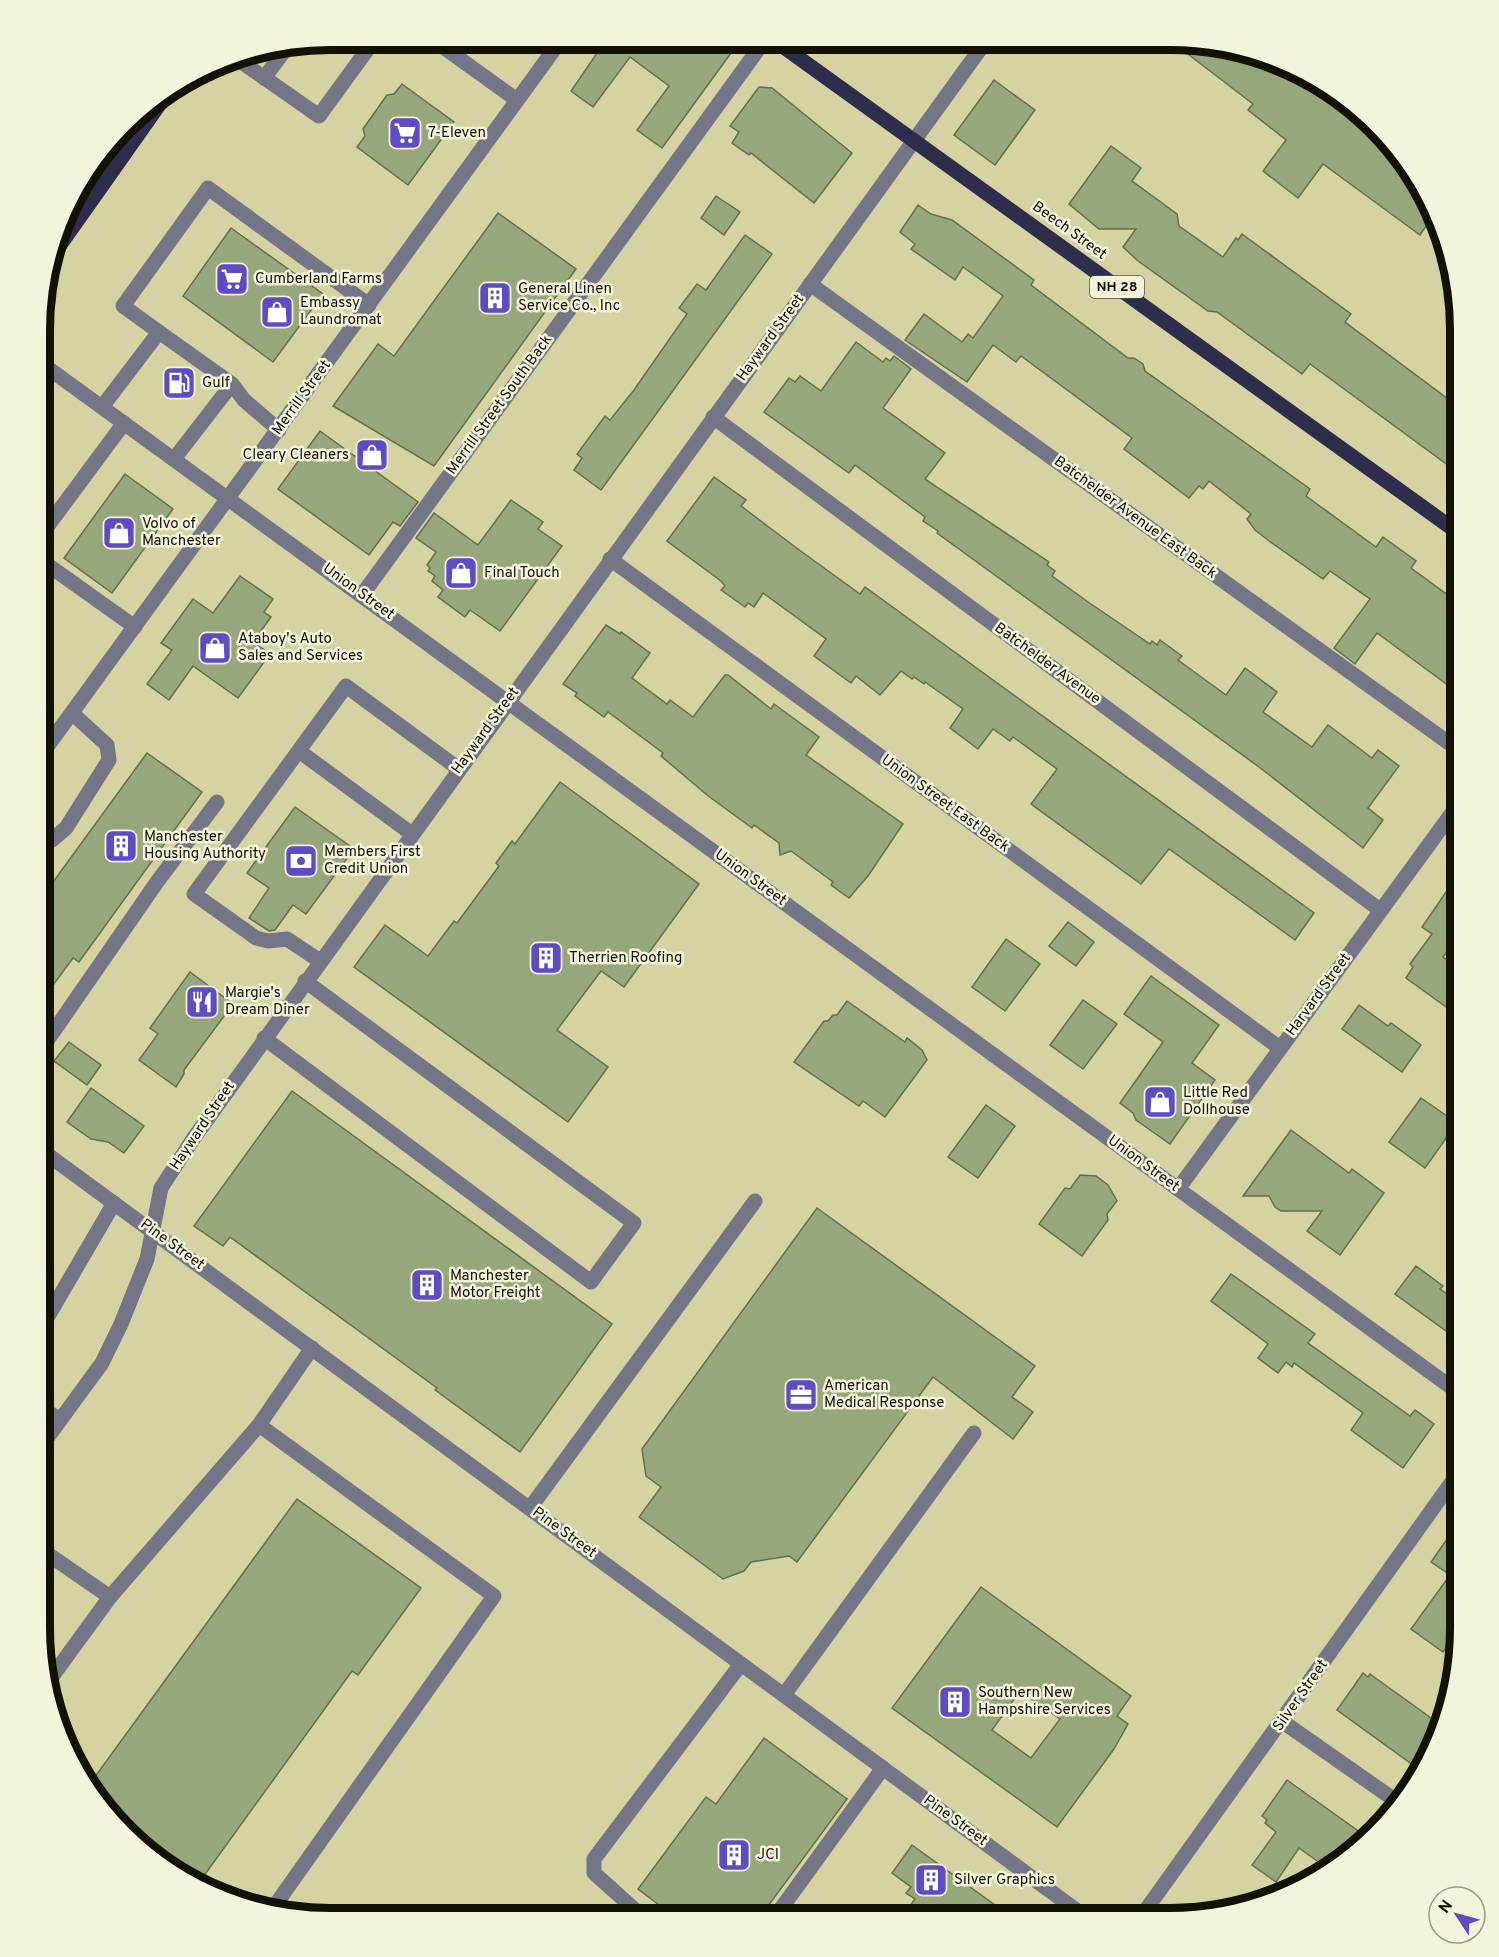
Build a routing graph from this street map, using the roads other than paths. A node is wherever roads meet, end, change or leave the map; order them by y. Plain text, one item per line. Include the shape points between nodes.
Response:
1 (367, 50) edge
2 (448, 50) edge
3 (554, 50) edge
4 (758, 50) edge
5 (788, 50) edge
6 (979, 50) edge
7 (282, 54) edge
8 (243, 63) edge
9 (264, 78) junction
10 (518, 100) junction
11 (155, 110) edge
12 (913, 141) junction
13 (64, 239) edge
14 (810, 284) junction
15 (369, 304) junction
16 (159, 332) junction
17 (49, 369) edge
18 (232, 384) junction
19 (102, 407) junction
20 (713, 417) junction
21 (124, 423) junction
22 (279, 430) junction
23 (174, 459) junction
24 (229, 499) junction
25 (49, 524) edge
26 (1450, 527) edge
27 (610, 559) junction
28 (49, 566) edge
29 (362, 595) junction
30 (135, 627) junction
31 (508, 702) junction
32 (72, 713) junction
33 (49, 744) edge
34 (1450, 744) edge
35 (299, 751) junction
36 (459, 769) junction
37 (217, 802) dead end
38 (1450, 816) edge
39 (412, 834) junction
40 (49, 840) edge
41 (1380, 910) junction
42 (320, 961) junction
43 (305, 981) junction
44 (49, 1037) edge
45 (264, 1038) junction
46 (1280, 1048) junction
47 (49, 1156) edge
48 (1178, 1190) junction
49 (755, 1201) dead end
50 (114, 1203) junction
51 (153, 1231) junction
52 (49, 1315) edge
53 (312, 1348) junction
54 (1450, 1387) edge
55 (49, 1413) edge
56 (60, 1420) junction
57 (259, 1425) junction
58 (974, 1433) dead end
59 (49, 1435) edge
60 (1450, 1486) edge
61 (530, 1508) junction
62 (49, 1555) edge
63 (110, 1597) junction
64 (741, 1664) junction
65 (54, 1674) edge
66 (784, 1695) junction
67 (1283, 1722) junction
68 (883, 1768) junction
69 (1392, 1798) edge
70 (277, 1902) edge
71 (633, 1908) edge
72 (782, 1908) edge
73 (1073, 1908) edge
74 (1147, 1908) edge

1 - 9 street via 319,116
2 - 10 street
3 - 10 street, Merrill Street
4 - 29 street, Merrill Street South Back
5 - 12 main road, Beech Street / NH 28
6 - 12 street, Hayward Street
7 - 9 street
8 - 9 street
10 - 15 street, Merrill Street
11 - 13 main road
12 - 14 street, Hayward Street
12 - 26 main road, Beech Street / NH 28
14 - 20 street, Hayward Street
14 - 34 street, Batchelder Avenue East Back
15 - 16 street via 208,188 123,306
15 - 22 street, Merrill Street
16 - 18 street
16 - 19 street
17 - 19 street, Union Street
18 - 22 street
18 - 23 street
19 - 21 street, Union Street
20 - 27 street, Hayward Street
20 - 41 street, Batchelder Avenue
21 - 23 street, Union Street
21 - 25 street
22 - 24 street, Merrill Street
23 - 24 street, Union Street
24 - 29 street, Union Street
24 - 30 street, Merrill Street
27 - 31 street, Hayward Street
27 - 46 street, Union Street East Back
28 - 30 street
29 - 31 street, Union Street
30 - 32 street, Merrill Street
31 - 36 street, Hayward Street
31 - 48 street, Union Street
32 - 33 street, Merrill Street
32 - 40 street via 107,745 109,760 66,828
35 - 36 street via 346,686
35 - 39 street
35 - 42 street via 194,894 256,938 287,939
36 - 39 street, Hayward Street
37 - 44 street
38 - 41 street, Harvard Street
39 - 42 street, Hayward Street
41 - 46 street, Harvard Street
42 - 43 street, Hayward Street
43 - 45 street, Hayward Street
43 - 45 street via 634,1223 591,1281
45 - 51 street, Hayward Street via 161,1188
46 - 48 street, Harvard Street
47 - 50 street, Pine Street
48 - 54 street, Union Street
49 - 61 street
50 - 51 street, Pine Street
50 - 52 street
51 - 53 street, Pine Street
51 - 56 street, Hayward Street via 147,1259 102,1363
53 - 57 street
53 - 61 street, Pine Street
55 - 56 street
56 - 59 street, Hayward Street
57 - 63 street
57 - 70 street via 494,1596
58 - 66 street
60 - 67 street, Silver Street
61 - 64 street, Pine Street
62 - 63 street
63 - 65 street
64 - 66 street, Pine Street
64 - 71 street via 594,1859 594,1873
66 - 68 street, Pine Street
67 - 69 street
67 - 74 street, Silver Street
68 - 72 street
68 - 73 street, Pine Street

